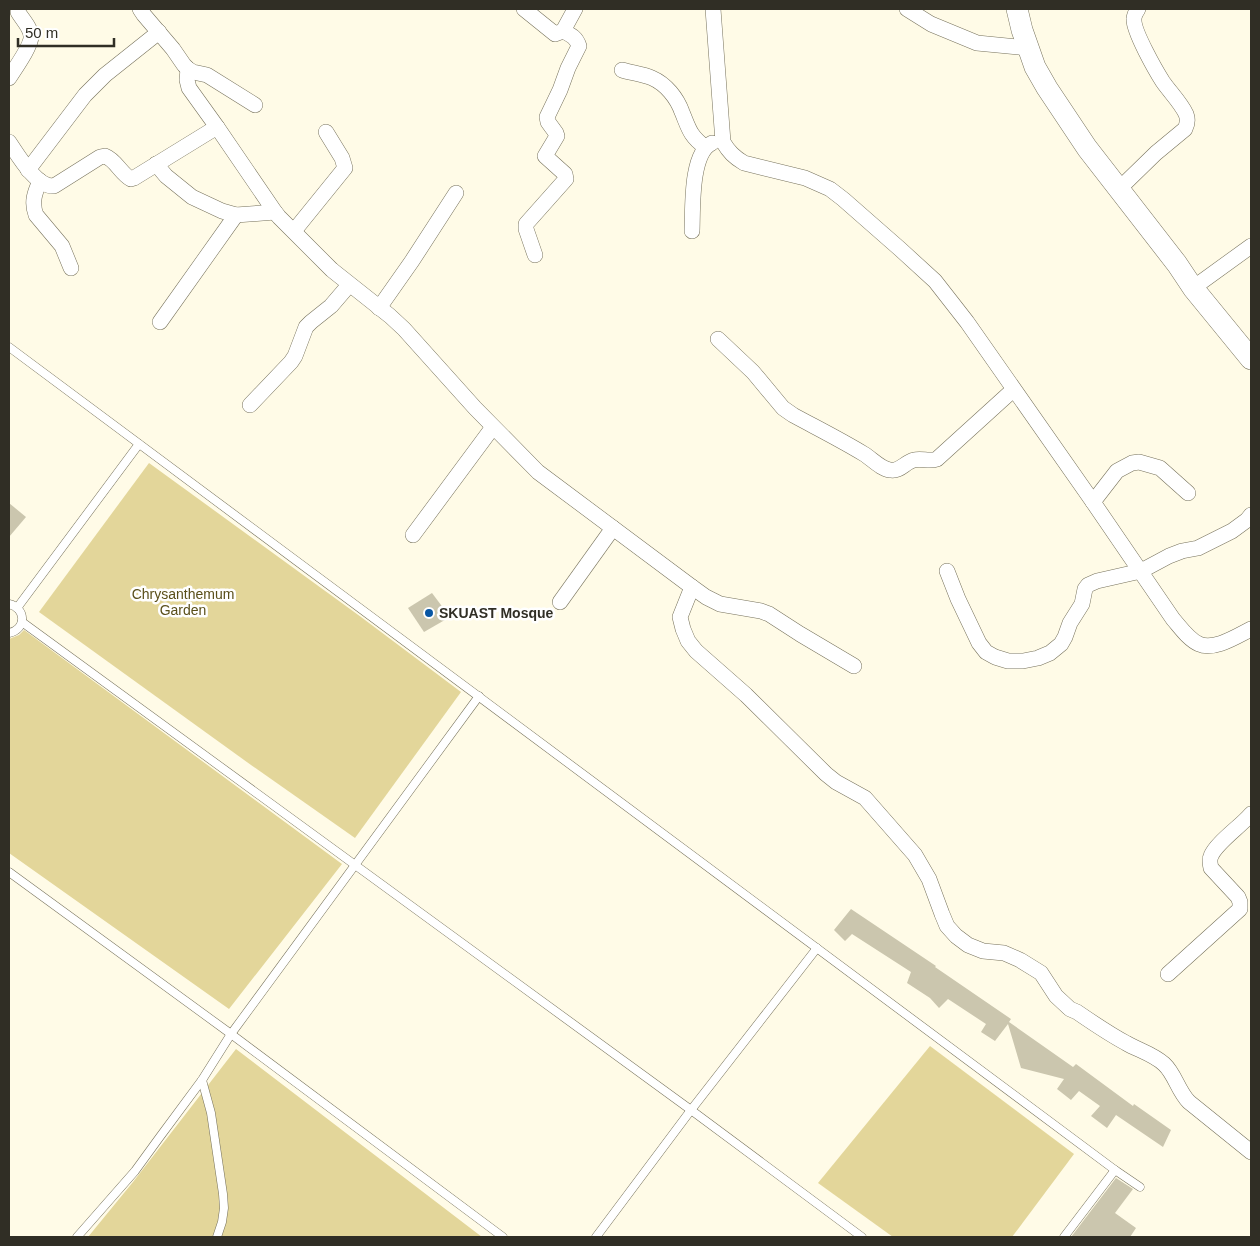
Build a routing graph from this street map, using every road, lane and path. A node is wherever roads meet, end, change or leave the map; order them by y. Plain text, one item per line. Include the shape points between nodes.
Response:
1 (140, 9) edge
2 (524, 9) edge
3 (575, 9) edge
4 (713, 9) edge
5 (908, 9) edge
6 (1017, 9) edge
7 (1138, 9) edge
8 (17, 10) edge
9 (563, 31) junction
10 (159, 32) junction
11 (1028, 48) junction
12 (188, 69) junction
13 (622, 70) dead end
14 (9, 78) edge
15 (255, 105) dead end
16 (217, 127) junction
17 (326, 132) dead end
18 (9, 142) edge
19 (723, 142) junction
20 (705, 147) junction
21 (156, 164) junction
22 (28, 170) junction
23 (40, 181) junction
24 (1118, 190) junction
25 (456, 193) dead end
26 (275, 212) junction
27 (236, 215) junction
28 (294, 231) junction
29 (692, 231) dead end
30 (1251, 232) edge
31 (1250, 247) edge
32 (534, 255) dead end
33 (71, 268) dead end
34 (350, 285) junction
35 (1193, 288) junction
36 (380, 308) junction
37 (160, 322) dead end
38 (718, 340) dead end
39 (9, 347) edge
40 (1251, 359) edge
41 (1013, 390) junction
42 (250, 405) dead end
43 (493, 427) junction
44 (139, 444) junction
45 (1188, 493) dead end
46 (1093, 502) junction
47 (1251, 515) edge
48 (613, 528) junction
49 (413, 535) dead end
50 (948, 571) dead end
51 (1141, 571) junction
52 (692, 587) junction
53 (560, 602) dead end
54 (9, 604) edge
55 (18, 608) junction
56 (22, 622) junction
57 (1251, 629) edge
58 (9, 633) edge
59 (854, 666) dead end
60 (479, 696) junction
61 (1251, 814) edge
62 (355, 864) junction
63 (9, 872) edge
64 (818, 948) junction
65 (1168, 974) dead end
66 (230, 1034) junction
67 (202, 1080) junction
68 (691, 1110) junction
69 (1251, 1152) edge
70 (1115, 1170) junction
71 (1140, 1187) dead end
72 (77, 1237) edge
73 (217, 1237) edge
74 (503, 1237) edge
75 (596, 1237) edge
76 (862, 1237) edge
77 (1064, 1237) edge

1 - 10 street
2 - 9 street via 556,34
3 - 9 street
4 - 19 street
5 - 11 street via 931,24 977,43
6 - 11 main road
7 - 24 street via 1135,28 1163,81 1185,112 1188,125
8 - 14 street via 30,32 31,42
9 - 32 street via 574,36 579,46 547,117 557,136 545,156 566,179 526,224
10 - 12 street
10 - 22 street via 84,94
11 - 24 main road via 1047,88
12 - 15 street via 207,75
12 - 16 street via 186,80 189,88
13 - 20 street via 653,78 662,84 676,99 693,137
16 - 21 street
16 - 26 street
17 - 28 street via 345,168
18 - 22 street
19 - 20 street via 713,142
19 - 41 street via 729,152 744,162 805,178 843,199 935,280
20 - 29 street via 699,159 693,190
21 - 23 street via 131,179 105,156 54,186
21 - 27 street via 192,197
22 - 23 street
23 - 33 street via 34,210 62,246
24 - 35 main road
25 - 36 street
26 - 27 street
26 - 28 street
27 - 37 street
28 - 34 street
30 - 31 street
31 - 35 street
34 - 36 street
34 - 42 street via 331,306 310,322 291,362
35 - 40 main road
36 - 43 street via 404,329
38 - 41 street via 753,372 783,408 890,470 917,459 937,459
39 - 44 lane
41 - 46 street
43 - 48 street via 538,472
43 - 49 street
44 - 55 lane
44 - 60 lane
45 - 46 street via 1160,468 1132,462 1117,471
46 - 51 street
47 - 51 street via 1240,526 1213,542 1176,554
48 - 52 street
48 - 53 street
50 - 51 street via 979,643 986,652 1008,661 1038,658 1056,649 1092,582
51 - 57 street via 1173,619 1199,644 1212,646
52 - 59 street via 720,604 769,614
52 - 69 street via 680,617 685,635 696,650 826,774 865,798 890,824 925,870 942,914 956,936 982,951 1004,953 1041,973 1056,996 1070,1008 1163,1063 1183,1096
54 - 55 lane
55 - 56 lane
56 - 58 lane
56 - 62 lane
60 - 62 lane
60 - 64 lane
61 - 65 street via 1217,847 1210,862 1211,868 1238,897 1240,910
62 - 66 lane
62 - 68 lane
63 - 66 lane
64 - 68 lane
64 - 70 lane
66 - 67 lane
66 - 74 lane
67 - 72 lane via 135,1171
67 - 73 lane via 211,1113 224,1194 222,1222
68 - 75 lane
68 - 76 lane
70 - 71 lane
70 - 77 lane

